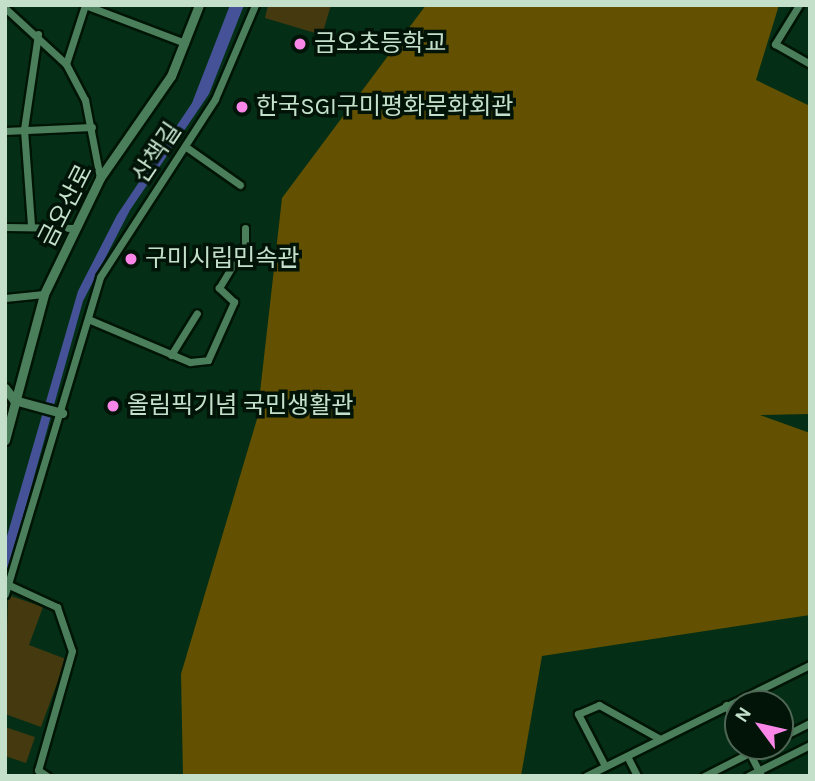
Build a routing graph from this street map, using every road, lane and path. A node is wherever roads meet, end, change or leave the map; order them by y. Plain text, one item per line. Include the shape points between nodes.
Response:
1 (85, 5) edge
2 (199, 5) edge
3 (255, 5) edge
4 (799, 5) edge
5 (5, 8) edge
6 (38, 34) junction
7 (185, 43) junction
8 (66, 64) junction
9 (810, 64) edge
10 (92, 127) junction
11 (24, 129) junction
12 (5, 131) edge
13 (186, 147) junction
14 (100, 178) junction
15 (240, 185) dead end
16 (31, 225) junction
17 (5, 227) edge
18 (76, 228) junction
19 (245, 228) dead end
20 (44, 294) junction
21 (5, 298) edge
22 (197, 313) dead end
23 (88, 319) junction
24 (171, 355) junction
25 (5, 388) edge
26 (14, 400) junction
27 (62, 412) junction
28 (5, 440) edge
29 (9, 585) junction
30 (5, 594) edge
31 (810, 665) edge
32 (758, 690) edge
33 (724, 706) edge
34 (810, 723) edge
35 (794, 730) edge
36 (660, 738) junction
37 (810, 745) edge
38 (627, 756) junction
39 (730, 760) edge
40 (605, 766) junction
41 (760, 773) edge
42 (47, 776) edge
43 (586, 776) edge
44 (636, 776) edge
45 (704, 776) edge
46 (748, 776) edge

1 - 7 street
1 - 8 street
2 - 7 street, 금오산로
3 - 13 street, 산책길 via 215,99
4 - 9 street via 775,44
5 - 6 street
6 - 8 street
6 - 11 street
7 - 14 street, 금오산로 via 159,96
8 - 10 street
10 - 11 street
10 - 14 street
11 - 12 street
11 - 16 street
13 - 15 street
13 - 23 street, 산책길 via 100,277
14 - 18 street, 금오산로
16 - 17 street
16 - 18 street
18 - 20 street, 금오산로
19 - 24 street via 245,245 219,288 234,302 208,360
20 - 21 street
20 - 26 street, 금오산로
22 - 24 street
23 - 24 street
23 - 27 street, 산책길
25 - 26 street
26 - 27 street
26 - 28 street, 금오산로
27 - 29 street, 산책길
29 - 30 street, 산책길
29 - 42 street via 57,607 72,651 38,770
31 - 32 street
33 - 36 street
34 - 35 street
36 - 38 street
36 - 40 street via 599,705 579,715
37 - 41 street
38 - 40 street
38 - 44 street
39 - 45 street
40 - 43 street
41 - 46 street

